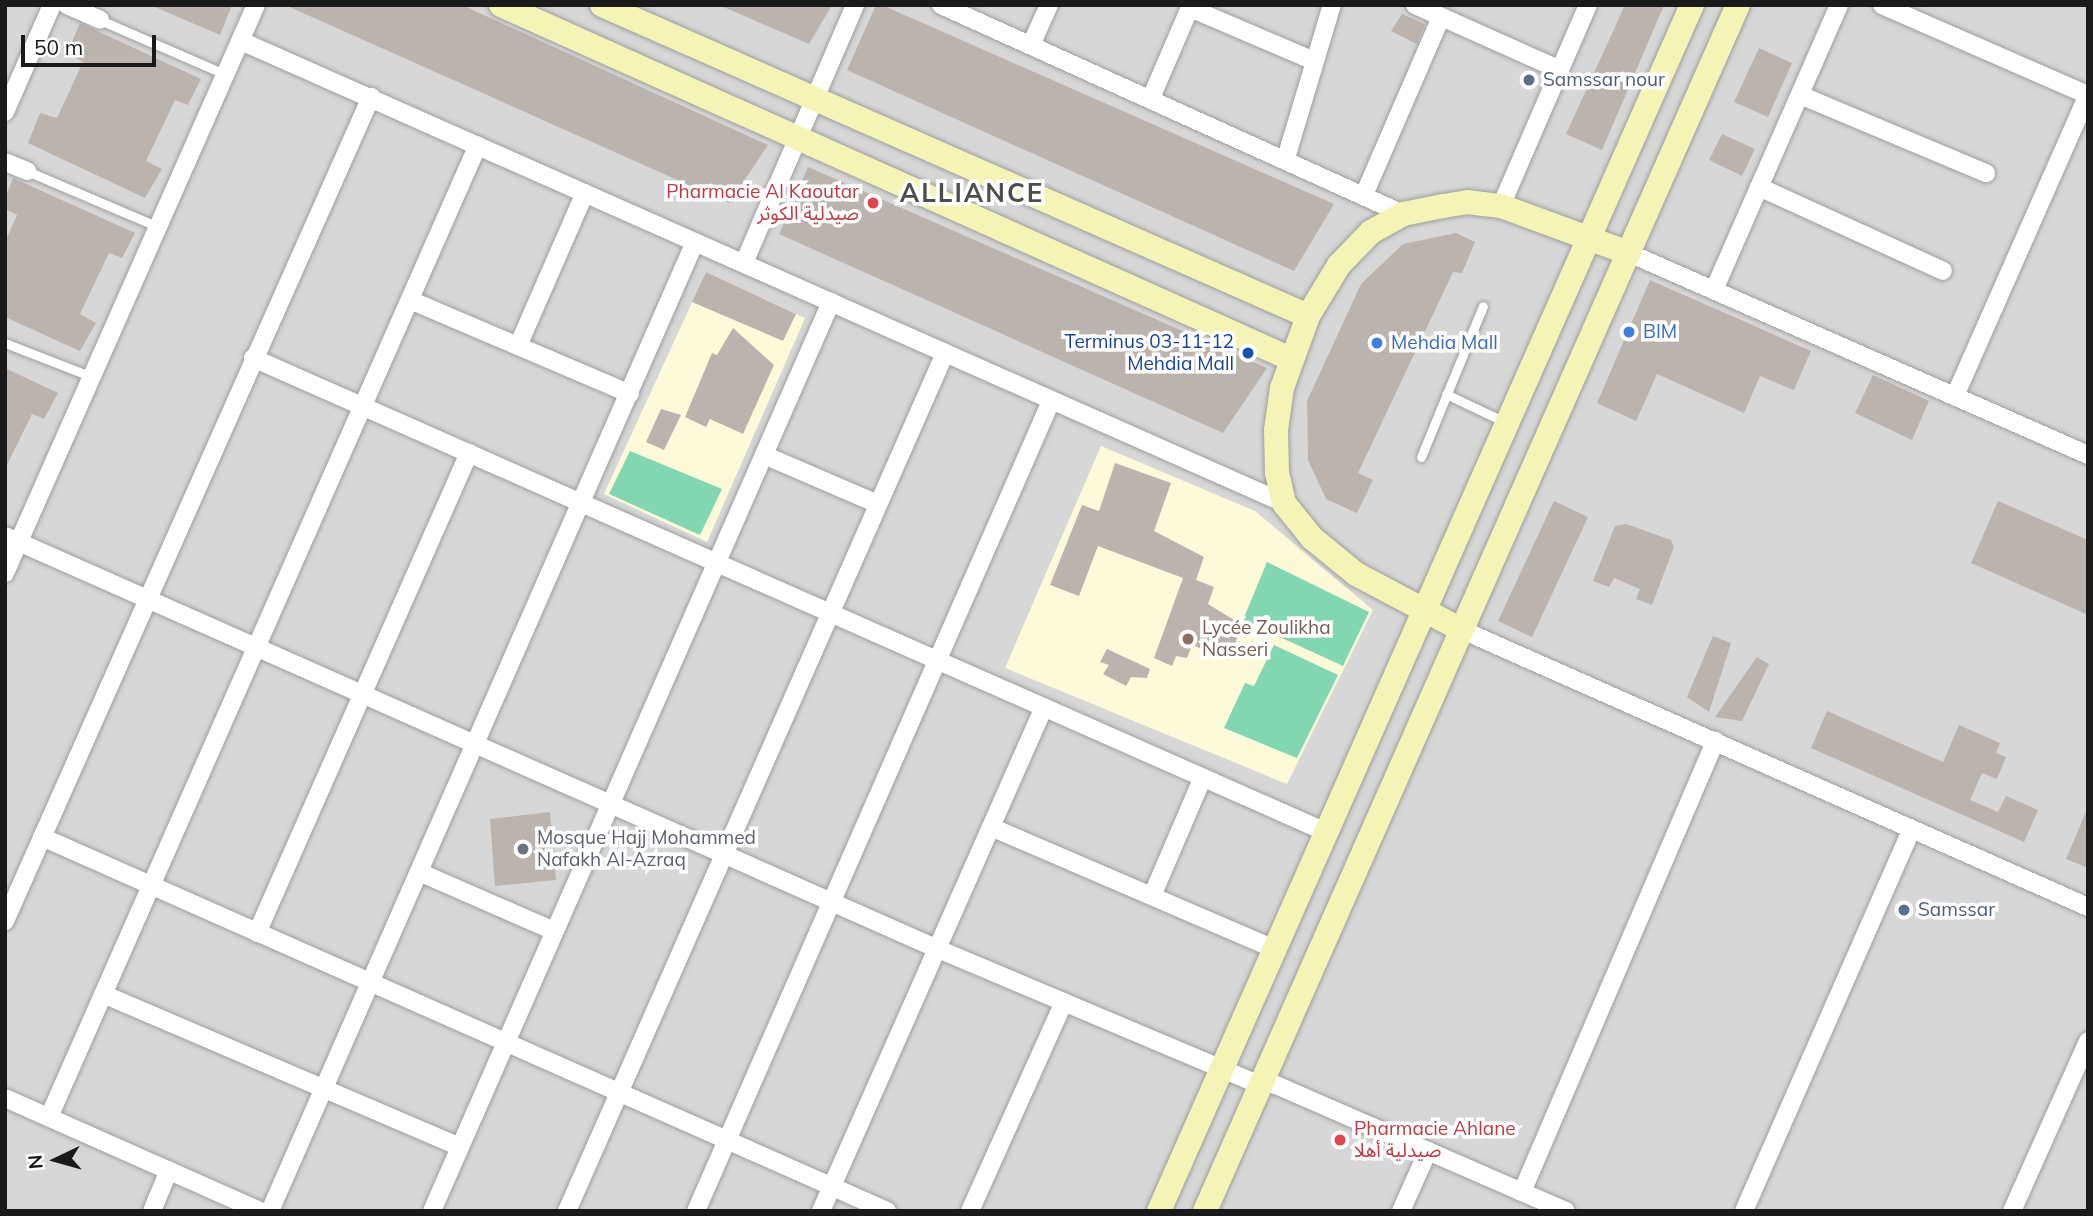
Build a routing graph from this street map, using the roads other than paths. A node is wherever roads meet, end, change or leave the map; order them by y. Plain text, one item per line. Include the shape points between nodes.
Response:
1 (52, 5) edge
2 (67, 5) edge
3 (256, 5) edge
4 (501, 5) edge
5 (602, 5) edge
6 (855, 5) edge
7 (1049, 5) edge
8 (1332, 5) edge
9 (1415, 5) edge
10 (1588, 5) edge
11 (1692, 5) edge
12 (1738, 5) edge
13 (1839, 5) edge
14 (1882, 5) edge
15 (945, 6) edge
16 (1191, 7) edge
17 (1441, 17) junction
18 (100, 20) joint
19 (241, 41) junction
20 (1031, 45) junction
21 (1314, 61) junction
22 (1560, 70) junction
23 (225, 74) junction
24 (1800, 95) junction
25 (2088, 95) edge
26 (371, 97) junction
27 (1151, 98) junction
28 (815, 99) junction
29 (5, 111) edge
30 (798, 138) junction
31 (478, 145) junction
32 (1286, 158) junction
33 (5, 162) edge
34 (27, 171) joint
35 (1986, 173) dead end
36 (1759, 187) junction
37 (585, 192) junction
38 (1364, 195) junction
39 (1501, 206) junction
40 (1403, 214) junction
41 (158, 227) junction
42 (1590, 237) junction
43 (695, 242) junction
44 (1629, 253) junction
45 (744, 263) junction
46 (1943, 271) dead end
47 (1714, 290) junction
48 (410, 300) junction
49 (831, 302) junction
50 (1483, 306) dead end
51 (1308, 316) junction
52 (5, 343) edge
53 (518, 346) junction
54 (945, 353) junction
55 (253, 358) junction
56 (1291, 359) junction
57 (92, 377) junction
58 (630, 394) junction
59 (1446, 394) junction
60 (1955, 396) junction
61 (1051, 401) junction
62 (362, 405) junction
63 (1507, 422) junction
64 (469, 453) junction
65 (764, 455) junction
66 (2088, 455) edge
67 (1421, 457) dead end
68 (583, 503) junction
69 (1284, 503) junction
70 (878, 504) junction
71 (12, 539) edge
72 (718, 562) junction
73 (5, 573) edge
74 (147, 597) junction
75 (1422, 612) junction
76 (831, 613) junction
77 (1460, 629) junction
78 (254, 645) junction
79 (937, 660) junction
80 (363, 693) junction
81 (1044, 707) junction
82 (1715, 741) junction
83 (475, 743) junction
84 (1203, 777) junction
85 (610, 804) junction
86 (991, 827) junction
87 (1911, 830) junction
88 (1325, 832) junction
89 (42, 836) junction
90 (725, 856) junction
91 (419, 872) junction
92 (150, 885) junction
93 (1152, 896) junction
94 (832, 903) junction
95 (2088, 907) edge
96 (5, 921) edge
97 (554, 931) junction
98 (257, 933) junction
99 (938, 949) junction
100 (1274, 949) junction
101 (370, 983) junction
102 (103, 994) junction
103 (1064, 1002) junction
104 (2088, 1041) edge
105 (505, 1043) junction
106 (1222, 1068) junction
107 (1261, 1082) junction
108 (324, 1089) junction
109 (618, 1094) junction
110 (5, 1098) edge
111 (49, 1117) junction
112 (727, 1141) junction
113 (460, 1147) junction
114 (1428, 1151) junction
115 (169, 1170) junction
116 (832, 1186) junction
117 (1521, 1192) junction
118 (152, 1211) edge
119 (260, 1211) edge
120 (270, 1211) edge
121 (432, 1211) edge
122 (567, 1211) edge
123 (696, 1211) edge
124 (821, 1211) edge
125 (887, 1211) edge
126 (970, 1211) edge
127 (1159, 1211) edge
128 (1205, 1211) edge
129 (1401, 1211) edge
130 (1566, 1211) edge
131 (1744, 1211) edge
132 (2012, 1211) edge

1 - 29 street
2 - 18 street
3 - 19 street
4 - 30 street
5 - 28 street
6 - 28 street
7 - 20 street
8 - 21 street
9 - 17 street
10 - 22 street
11 - 42 street
12 - 44 street
13 - 24 street
14 - 25 street
15 - 20 street
16 - 21 street
16 - 27 street
17 - 22 street
17 - 38 street
18 - 23 lane
19 - 23 street
19 - 26 street
20 - 27 street
21 - 32 street
22 - 39 street
23 - 41 street
24 - 35 street
24 - 36 street
25 - 60 street
26 - 31 street
26 - 55 street
27 - 32 street
28 - 30 street
28 - 51 street
30 - 45 street
30 - 56 street
31 - 37 street
31 - 48 street
32 - 38 street
33 - 34 street
34 - 41 lane
36 - 46 street
36 - 47 street
37 - 43 street
37 - 53 street
38 - 40 street
39 - 40 street via 1467,202
39 - 42 street
40 - 51 street via 1360,242
41 - 57 street
42 - 44 street
42 - 63 street
43 - 45 street
43 - 58 street
44 - 47 street
44 - 77 street
45 - 49 street
47 - 60 street
48 - 53 street
48 - 62 street
49 - 54 street
49 - 65 street
50 - 59 lane
51 - 56 street
52 - 57 lane
53 - 58 street
54 - 61 street
54 - 70 street
55 - 62 street
55 - 74 street
56 - 69 street via 1276,430 1277,472
57 - 71 street
58 - 68 street
59 - 63 lane
59 - 67 lane
60 - 66 street
61 - 69 street
61 - 79 street
62 - 64 street
62 - 78 street
63 - 75 street
64 - 68 street
64 - 80 street
65 - 70 street
65 - 72 street
68 - 72 street
68 - 83 street
69 - 75 street via 1331,555
70 - 76 street
71 - 73 street
71 - 74 street
72 - 76 street
72 - 85 street
74 - 78 street
74 - 89 street
75 - 77 street
75 - 88 street
76 - 79 street
76 - 90 street
77 - 82 street
77 - 107 street
78 - 80 street
78 - 92 street
79 - 81 street
79 - 94 street
80 - 83 street
80 - 98 street
81 - 84 street
81 - 86 street
82 - 87 street
82 - 117 street
83 - 85 street
83 - 91 street
84 - 88 street
84 - 93 street
85 - 90 street
85 - 97 street
86 - 93 street
86 - 99 street
87 - 95 street
87 - 131 street
88 - 100 street
89 - 92 street
89 - 96 street
90 - 94 street
90 - 109 street
91 - 97 street
91 - 101 street
92 - 98 street
92 - 102 street
93 - 100 street
94 - 99 street
94 - 112 street
97 - 105 street
98 - 101 street
99 - 103 street
99 - 116 street
100 - 106 street
101 - 105 street
101 - 108 street
102 - 108 street
102 - 111 street
103 - 106 street
103 - 126 street
104 - 132 street
105 - 109 street
105 - 113 street
106 - 107 street
106 - 127 street
107 - 114 street
107 - 128 street
108 - 113 street
108 - 120 street
109 - 112 street
109 - 122 street
110 - 111 street
111 - 115 street
112 - 116 street
112 - 123 street
113 - 121 street
114 - 117 street
114 - 129 street
115 - 118 street
115 - 119 street
116 - 124 street
116 - 125 street
117 - 130 street

